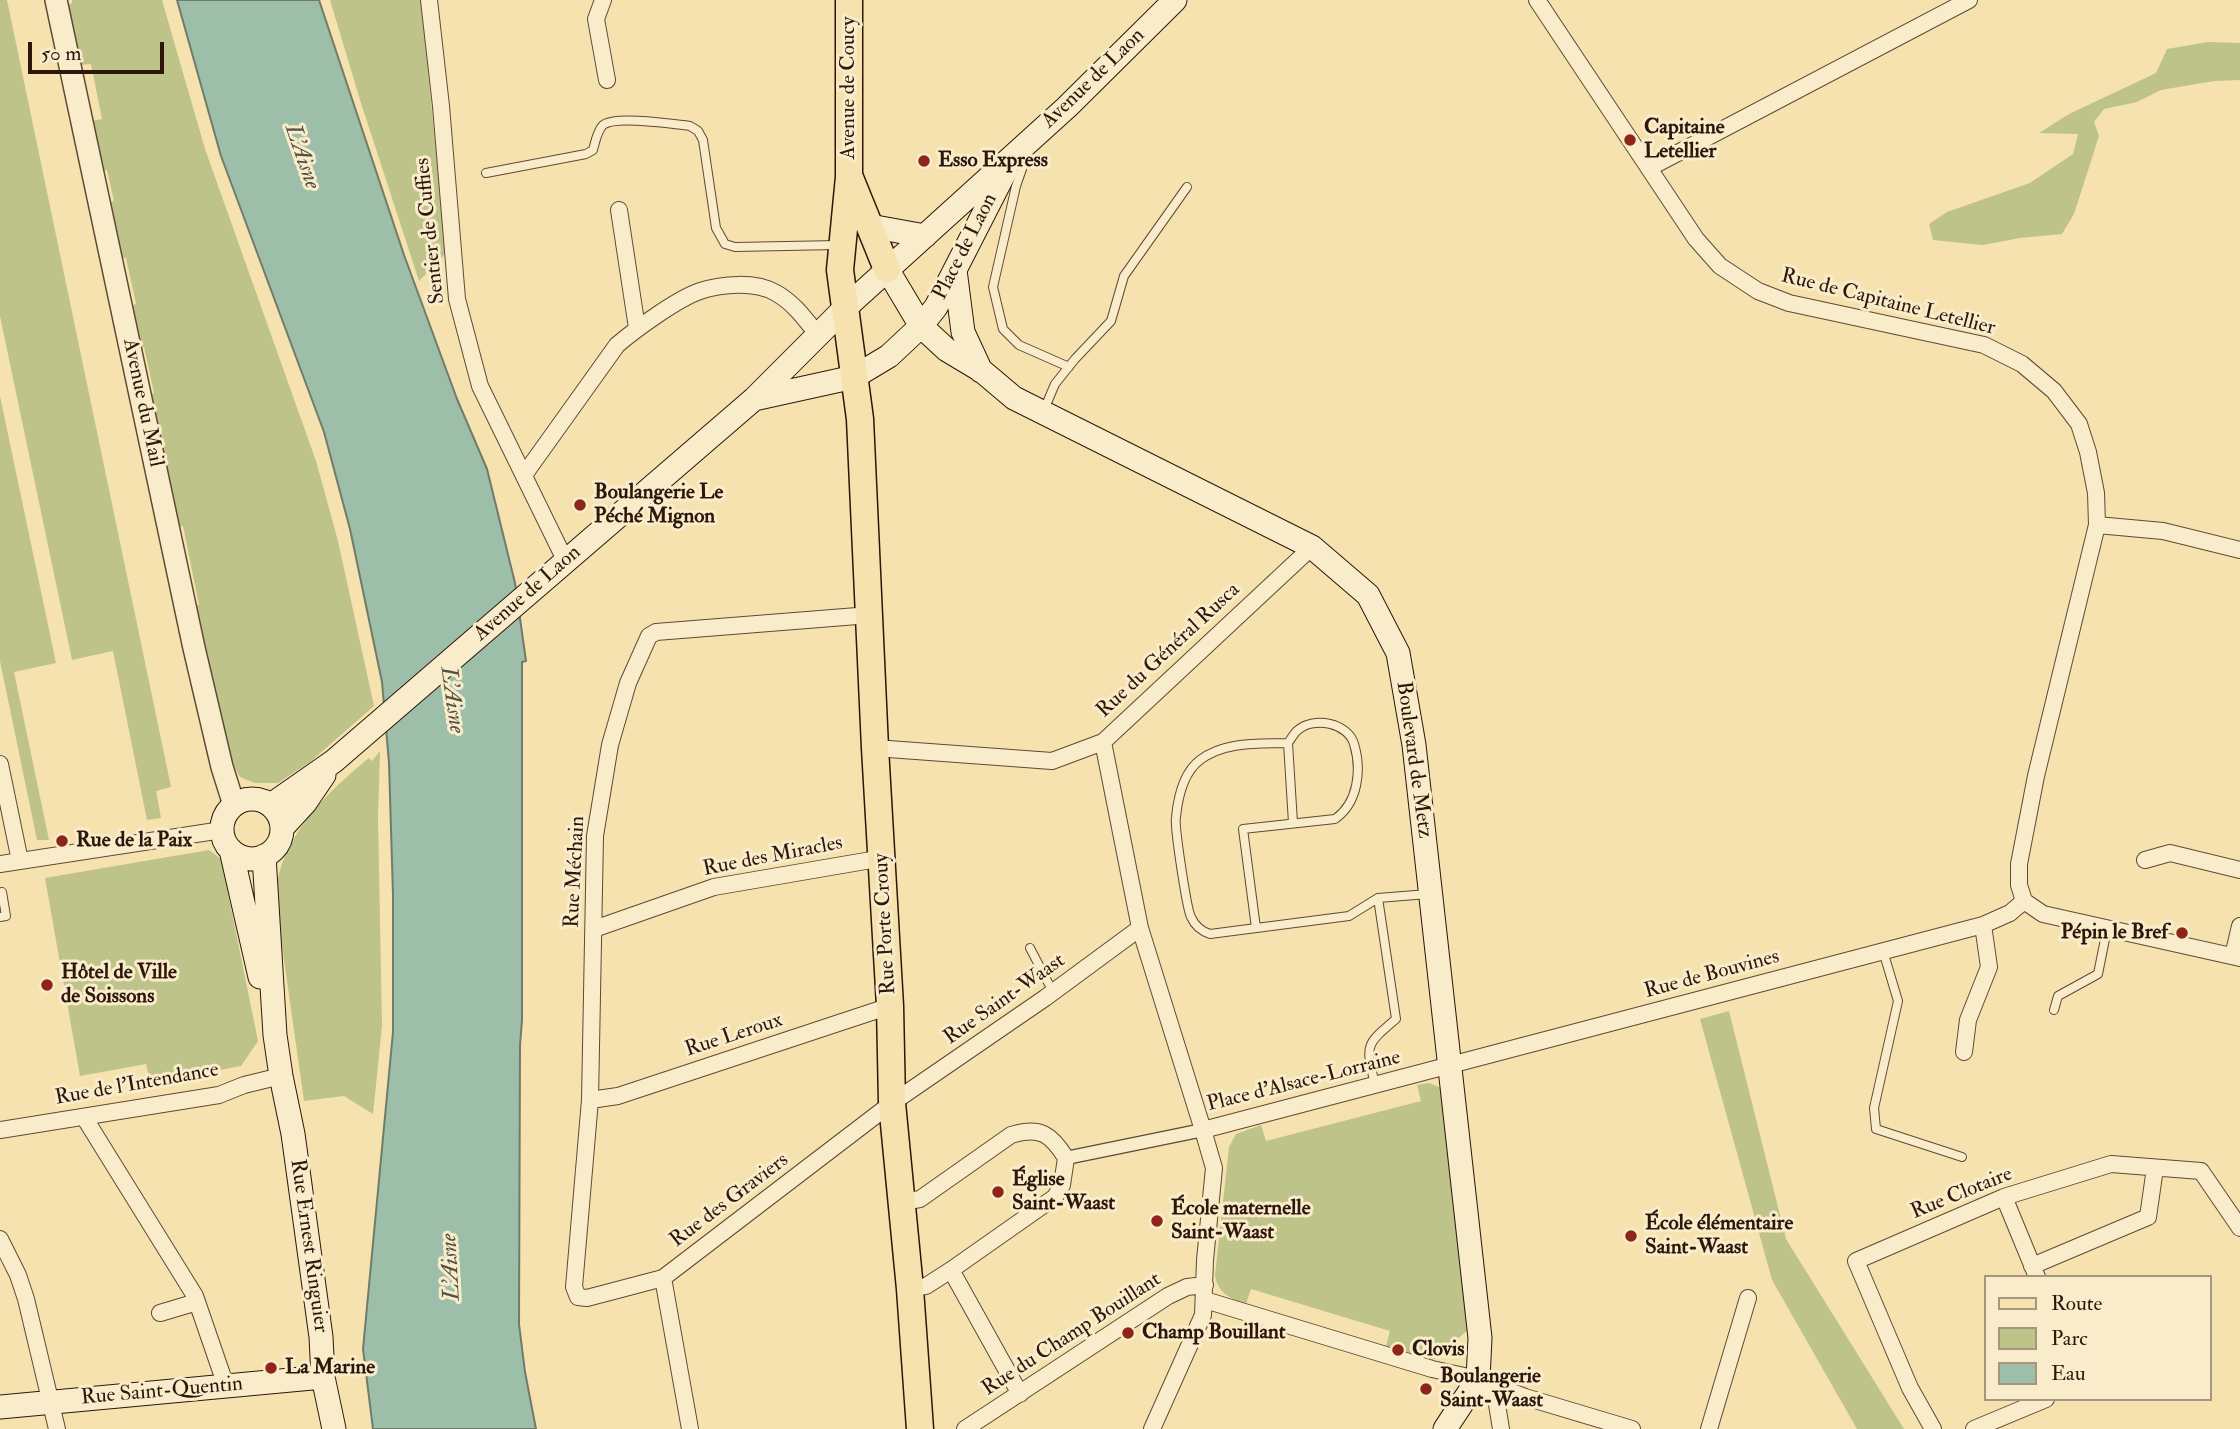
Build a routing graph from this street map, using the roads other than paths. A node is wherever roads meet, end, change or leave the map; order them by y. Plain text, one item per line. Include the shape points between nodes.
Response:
1 (56, 0) edge
2 (429, 0) edge
3 (603, 0) edge
4 (849, 0) edge
5 (1175, 0) edge
6 (1537, 0) edge
7 (1969, 0) edge
8 (607, 80) dead end
9 (1034, 138) junction
10 (1013, 158) junction
11 (1649, 168) junction
12 (486, 173) dead end
13 (849, 177) junction
14 (1187, 187) dead end
15 (619, 210) dead end
16 (870, 226) junction
17 (925, 236) junction
18 (841, 245) junction
19 (887, 269) junction
20 (955, 271) junction
21 (844, 310) junction
22 (920, 326) junction
23 (637, 328) junction
24 (818, 335) junction
25 (1069, 367) junction
26 (982, 371) junction
27 (854, 377) junction
28 (754, 399) junction
29 (1043, 413) junction
30 (524, 475) junction
31 (2096, 525) junction
32 (1312, 547) junction
33 (2240, 550) edge
34 (561, 567) junction
35 (870, 615) junction
36 (1102, 741) junction
37 (1288, 743) junction
38 (875, 748) junction
39 (334, 761) junction
40 (0, 764) edge
41 (233, 805) junction
42 (271, 805) junction
43 (1293, 823) junction
44 (282, 828) junction
45 (226, 840) junction
46 (264, 856) junction
47 (883, 858) junction
48 (2145, 860) dead end
49 (20, 861) junction
50 (0, 864) edge
51 (2240, 870) edge
52 (2, 892) edge
53 (1431, 893) junction
54 (1378, 898) junction
55 (2024, 901) junction
56 (0, 917) edge
57 (1990, 923) junction
58 (2240, 926) edge
59 (1140, 928) junction
60 (1256, 928) junction
61 (594, 929) junction
62 (2107, 929) junction
63 (1030, 948) dead end
64 (1883, 951) junction
65 (2237, 957) edge
66 (1054, 992) junction
67 (890, 1006) junction
68 (2054, 1010) dead end
69 (275, 1035) junction
70 (1964, 1052) dead end
71 (1451, 1066) junction
72 (281, 1076) junction
73 (1375, 1085) junction
74 (590, 1100) junction
75 (892, 1103) junction
76 (84, 1117) junction
77 (0, 1130) edge
78 (1203, 1130) junction
79 (1962, 1157) dead end
80 (1066, 1158) junction
81 (2155, 1167) junction
82 (2004, 1197) junction
83 (902, 1202) junction
84 (2240, 1228) edge
85 (0, 1239) edge
86 (951, 1270) junction
87 (2034, 1272) edge
88 (663, 1278) junction
89 (910, 1289) junction
90 (1205, 1292) junction
91 (578, 1297) joint
92 (1748, 1298) dead end
93 (197, 1302) junction
94 (160, 1313) dead end
95 (323, 1377) junction
96 (1478, 1378) junction
97 (232, 1386) junction
98 (1020, 1394) junction
99 (2041, 1401) edge
100 (50, 1402) junction
101 (0, 1407) edge
102 (333, 1422) edge
103 (57, 1429) edge
104 (690, 1429) edge
105 (920, 1429) edge
106 (965, 1429) edge
107 (1152, 1429) edge
108 (1445, 1429) edge
109 (1500, 1429) edge
110 (1632, 1429) edge
111 (1709, 1429) edge
112 (1933, 1429) edge
113 (1975, 1429) edge

1 - 41 street, Avenue du Mail via 194,648
2 - 30 street, Sentier de Cuffies via 457,299 480,386
3 - 8 street via 596,19
4 - 13 main road, Avenue de Coucy
5 - 9 main road, Avenue de Laon
6 - 11 street, Rue de Capitaine Letellier
7 - 11 street
9 - 10 main road, Avenue de Laon
9 - 25 lane via 1016,186 993,287 1003,329 1019,345
10 - 17 main road, Place de Laon
10 - 20 main road, Place de Laon
11 - 31 street, Rue de Capitaine Letellier via 1696,239 1720,266 1758,291 1789,303 1984,345 2022,364 2054,391 2079,424 2096,493
12 - 18 lane via 586,154 593,150 605,123 690,126 703,140 716,228 725,244
13 - 16 main road
13 - 18 main road
14 - 25 lane via 1124,276 1111,321
15 - 23 street
16 - 17 main road, Place de Laon
16 - 19 main road
17 - 19 main road, Place de Laon
18 - 21 main road
19 - 21 main road, Place de Laon
19 - 22 main road, Place de Laon
20 - 22 main road, Place de Laon
20 - 26 main road via 963,332
21 - 24 main road, Place de Laon
21 - 27 main road
22 - 26 main road, Place de Laon via 947,350
22 - 27 main road, Place de Laon via 889,356
23 - 24 street via 699,292 753,286 773,291 791,303
23 - 30 street via 617,345
24 - 28 main road, Place de Laon
25 - 29 lane via 1055,384
26 - 29 main road, Boulevard de Metz via 1014,398
27 - 28 main road, Place de Laon
27 - 35 main road, Rue Porte Crouy
28 - 34 main road, Avenue de Laon
29 - 32 main road, Boulevard de Metz
30 - 34 street, Sentier de Cuffies
31 - 33 street via 2163,531
31 - 55 street, Rue de Capitaine Letellier via 2033,789 2019,864
32 - 36 street, Rue du Général Rusca
32 - 53 main road, Boulevard de Metz via 1368,595 1398,653
34 - 39 main road, Avenue de Laon
35 - 38 main road, Rue Porte Crouy
35 - 61 street, Rue Méchain via 649,636 628,682 610,745 595,836
36 - 38 street, Rue du Général Rusca via 1052,761
36 - 59 street
37 - 43 lane
37 - 43 lane via 1298,729 1313,722 1334,724 1354,742 1357,771 1354,797 1346,811 1335,819
37 - 60 lane via 1218,749 1198,761 1182,785 1175,820 1189,916 1210,934
38 - 47 main road, Rue Porte Crouy
39 - 42 main road, Avenue de Laon
39 - 44 main road, Avenue de Laon
40 - 49 street
41 - 42 main road via 259,799
41 - 45 main road via 225,816
42 - 44 main road
43 - 60 lane via 1243,829
44 - 46 main road via 274,850
45 - 46 main road via 241,857
45 - 49 street
45 - 69 main road
46 - 69 main road
47 - 61 street, Rue des Miracles via 713,887
47 - 67 main road, Rue Porte Crouy
48 - 51 street via 2169,853
49 - 50 street
52 - 56 lane via 6,916
53 - 54 lane
53 - 71 main road, Boulevard de Metz
54 - 60 lane via 1349,916
54 - 73 lane via 1396,1019 1373,1038 1368,1054
55 - 57 street
55 - 62 street via 2043,914
57 - 64 street, Rue de Bouvines
57 - 70 street via 1989,967 1968,1020
58 - 65 street
59 - 66 street, Rue Saint-Waast
59 - 78 street
61 - 74 street, Rue Méchain
62 - 65 street
62 - 68 lane via 2098,974 2058,996
63 - 66 lane
64 - 71 street, Rue de Bouvines
64 - 79 lane via 1898,1001 1874,1108 1877,1129
66 - 75 street, Rue Saint-Waast
67 - 74 street, Rue Leroux via 618,1096
67 - 75 main road, Rue Porte Crouy
69 - 72 main road, Rue Ernest Ringuier
71 - 73 street, Place d'Alsace-Lorraine
71 - 96 main road, Boulevard de Metz via 1480,1338
72 - 76 street, Rue de l'Intendance via 219,1095
72 - 95 main road, Rue Ernest Ringuier via 293,1134
73 - 78 street, Place d'Alsace-Lorraine
74 - 91 street, Rue Méchain via 574,1287
75 - 83 main road, Rue Porte Crouy
75 - 88 street, Rue des Graviers
76 - 77 street, Rue de l'Intendance
76 - 93 street
78 - 80 street
78 - 90 street, Place d'Alsace-Lorraine via 1214,1168
80 - 83 street via 1050,1138 1038,1131 1025,1131 1011,1135 920,1199
80 - 86 street via 1055,1197
81 - 82 street, Rue Clotaire via 2111,1164
81 - 84 street, Rue Clotaire via 2201,1171
81 - 87 street via 2148,1217
82 - 87 street
82 - 112 street, Rue Clotaire via 1856,1261 1910,1388
83 - 89 main road, Rue Porte Crouy
85 - 100 street via 26,1299
86 - 89 street via 926,1286
86 - 98 street
88 - 91 street, Rue des Graviers
88 - 104 street
89 - 105 main road, Rue Porte Crouy
90 - 96 street via 1432,1369
90 - 98 street, Rue du Champ Bouillant via 1187,1287 1168,1296
90 - 107 street, Place d'Alsace-Lorraine via 1203,1315
92 - 111 street
93 - 94 street
93 - 97 street
95 - 97 main road, Rue Saint-Quentin
95 - 102 main road, Rue Ernest Ringuier
96 - 108 main road
96 - 109 street via 1496,1398
96 - 110 street
97 - 100 main road, Rue Saint-Quentin
98 - 106 street, Rue du Champ Bouillant
99 - 113 street
100 - 101 main road, Rue Saint-Quentin
100 - 103 street

